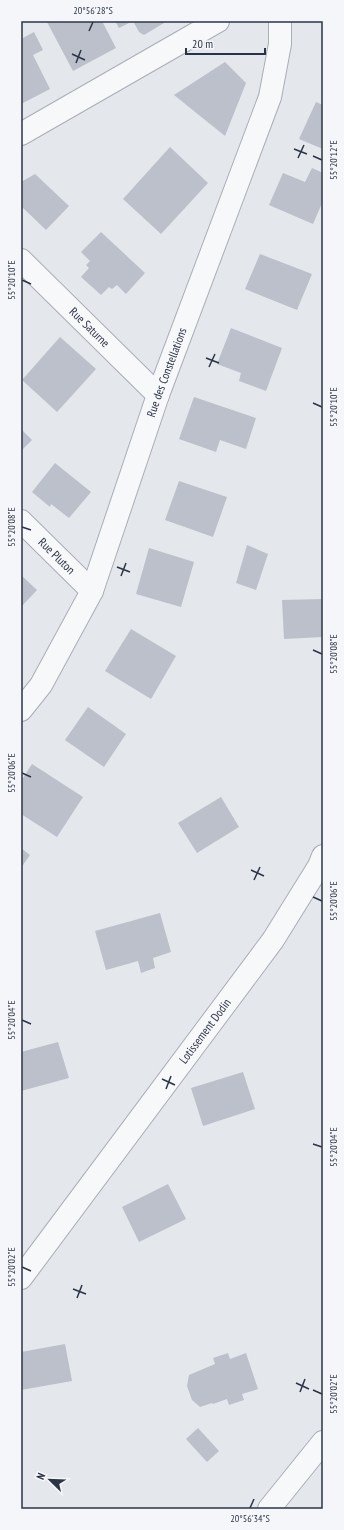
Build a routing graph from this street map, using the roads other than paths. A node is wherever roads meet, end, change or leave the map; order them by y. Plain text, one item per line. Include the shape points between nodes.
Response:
1 (218, 21) edge
2 (280, 21) edge
3 (21, 134) edge
4 (21, 260) edge
5 (158, 395) junction
6 (21, 521) edge
7 (92, 591) junction
8 (21, 710) edge
9 (323, 856) edge
10 (21, 1278) edge
11 (323, 1442) edge
12 (269, 1509) edge

1 - 3 street
2 - 5 street, Rue des Constellations via 280,44 270,97
4 - 5 street, Rue Saturne
5 - 7 street, Rue des Constellations
6 - 7 street, Rue Pluton
7 - 8 street, Rue des Constellations via 41,685
9 - 10 street, Lotissement Dodin via 273,940
11 - 12 street

